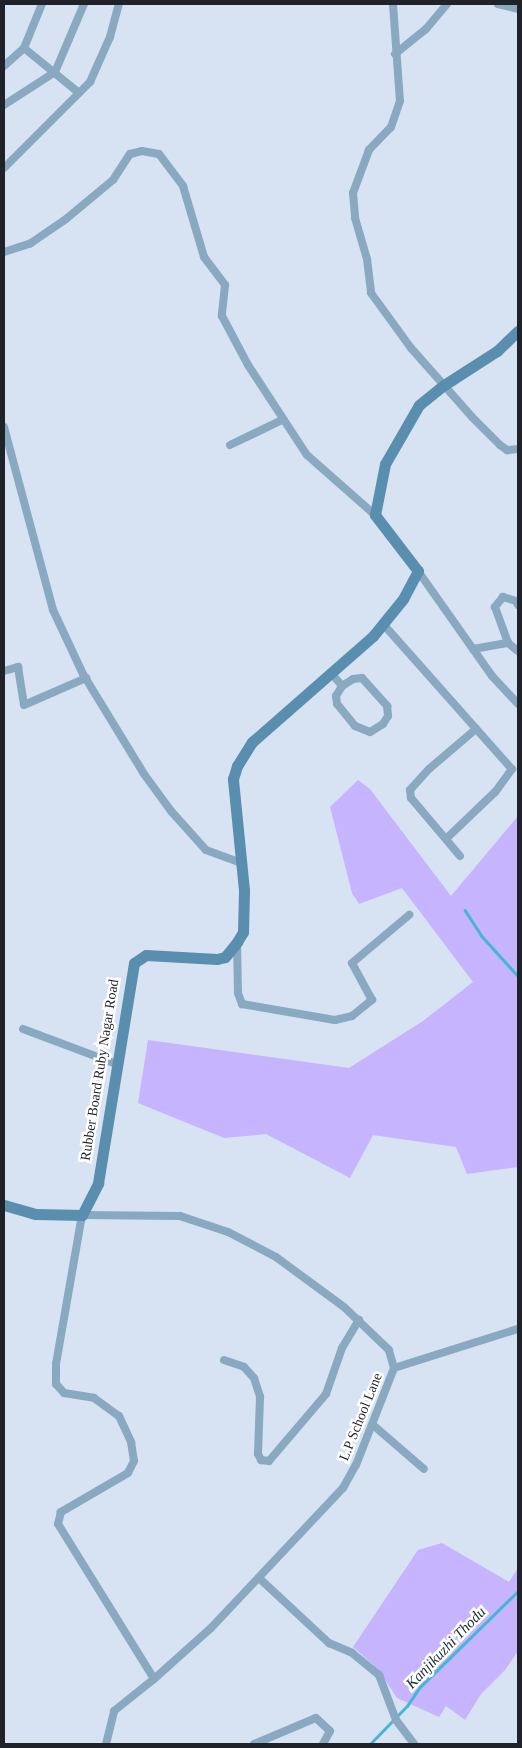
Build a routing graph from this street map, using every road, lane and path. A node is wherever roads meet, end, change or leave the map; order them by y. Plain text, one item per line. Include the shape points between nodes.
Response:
1 (42, 4) edge
2 (84, 4) edge
3 (119, 4) edge
4 (393, 4) edge
5 (447, 4) edge
6 (498, 4) edge
7 (518, 9) edge
8 (24, 48) junction
9 (395, 54) junction
10 (4, 66) edge
11 (55, 72) junction
12 (79, 94) junction
13 (4, 105) edge
14 (4, 168) edge
15 (4, 252) edge
16 (518, 331) edge
17 (444, 384) junction
18 (282, 420) junction
19 (4, 428) edge
20 (230, 445) dead end
21 (518, 449) edge
22 (375, 515) junction
23 (418, 571) junction
24 (518, 605) edge
25 (384, 625) junction
26 (508, 643) junction
27 (473, 649) junction
28 (518, 650) edge
29 (4, 671) edge
30 (332, 674) junction
31 (86, 678) junction
32 (342, 686) junction
33 (518, 704) edge
34 (476, 729) junction
35 (447, 838) junction
36 (460, 856) dead end
37 (241, 863) junction
38 (409, 915) dead end
39 (237, 942) junction
40 (23, 1029) dead end
41 (116, 1064) junction
42 (4, 1205) edge
43 (82, 1215) junction
44 (359, 1320) junction
45 (518, 1328) edge
46 (224, 1360) dead end
47 (394, 1368) junction
48 (373, 1425) junction
49 (424, 1469) dead end
50 (259, 1578) junction
51 (154, 1679) junction
52 (106, 1744) edge
53 (254, 1744) edge
54 (323, 1744) edge
55 (414, 1744) edge

1 - 8 street
2 - 11 street
3 - 12 street via 99,64
4 - 9 street
5 - 9 street via 426,30
6 - 7 street
8 - 10 street
8 - 11 street
9 - 17 street via 400,81 397,115 391,127 369,150 358,174 353,194 355,218 367,259 371,293 411,348
11 - 12 street
11 - 13 street
12 - 14 street
15 - 18 street via 31,243 66,219 113,180 130,154 142,151 159,154 183,186 204,257 225,285 221,310 224,322
16 - 17 main road via 497,351
17 - 21 street via 500,446 507,450
17 - 22 main road via 419,405 393,446 378,484
18 - 20 street
18 - 22 street via 308,455
19 - 31 street via 54,610
22 - 23 main road
23 - 25 main road
23 - 27 street
24 - 26 street via 516,601 503,597 495,607
25 - 30 main road
25 - 34 street
26 - 27 street
26 - 28 street
27 - 33 street
29 - 31 street via 18,667 24,704
30 - 32 street
30 - 37 main road via 252,742 237,766 234,778
31 - 37 street via 144,774 171,811 206,850
32 - 32 street via 353,678 362,678 387,706 388,716 384,724 370,732 355,726 337,704 336,696
34 - 35 street via 512,768 511,773
34 - 35 street via 429,769 410,790 411,798
35 - 36 street
37 - 39 main road via 243,932
38 - 39 street via 352,963 372,1000 352,1016 335,1020 242,1004 238,993
39 - 41 main road, Rubber Board Ruby Nagar Road via 225,957 217,959 146,955 138,958 130,972
40 - 41 street
41 - 43 main road, Rubber Board Ruby Nagar Road via 98,1183
42 - 43 main road via 36,1214
43 - 44 street, L.P School Lane via 180,1216 211,1224 276,1258
43 - 51 street via 56,1364 56,1384 64,1393 94,1398 119,1416 131,1442 134,1461 128,1473 61,1512 58,1524
44 - 46 street via 342,1348 326,1394 269,1461 260,1460 258,1454 260,1397 254,1378 244,1367
44 - 47 street, L.P School Lane via 389,1350
45 - 47 street
47 - 48 street, L.P School Lane
48 - 49 street
48 - 50 street, L.P School Lane via 343,1488
50 - 51 street, L.P School Lane via 211,1628
50 - 55 street via 329,1643 352,1653 379,1675 396,1720
51 - 52 street, L.P School Lane via 114,1711
53 - 54 street via 308,1718 316,1718 330,1731

